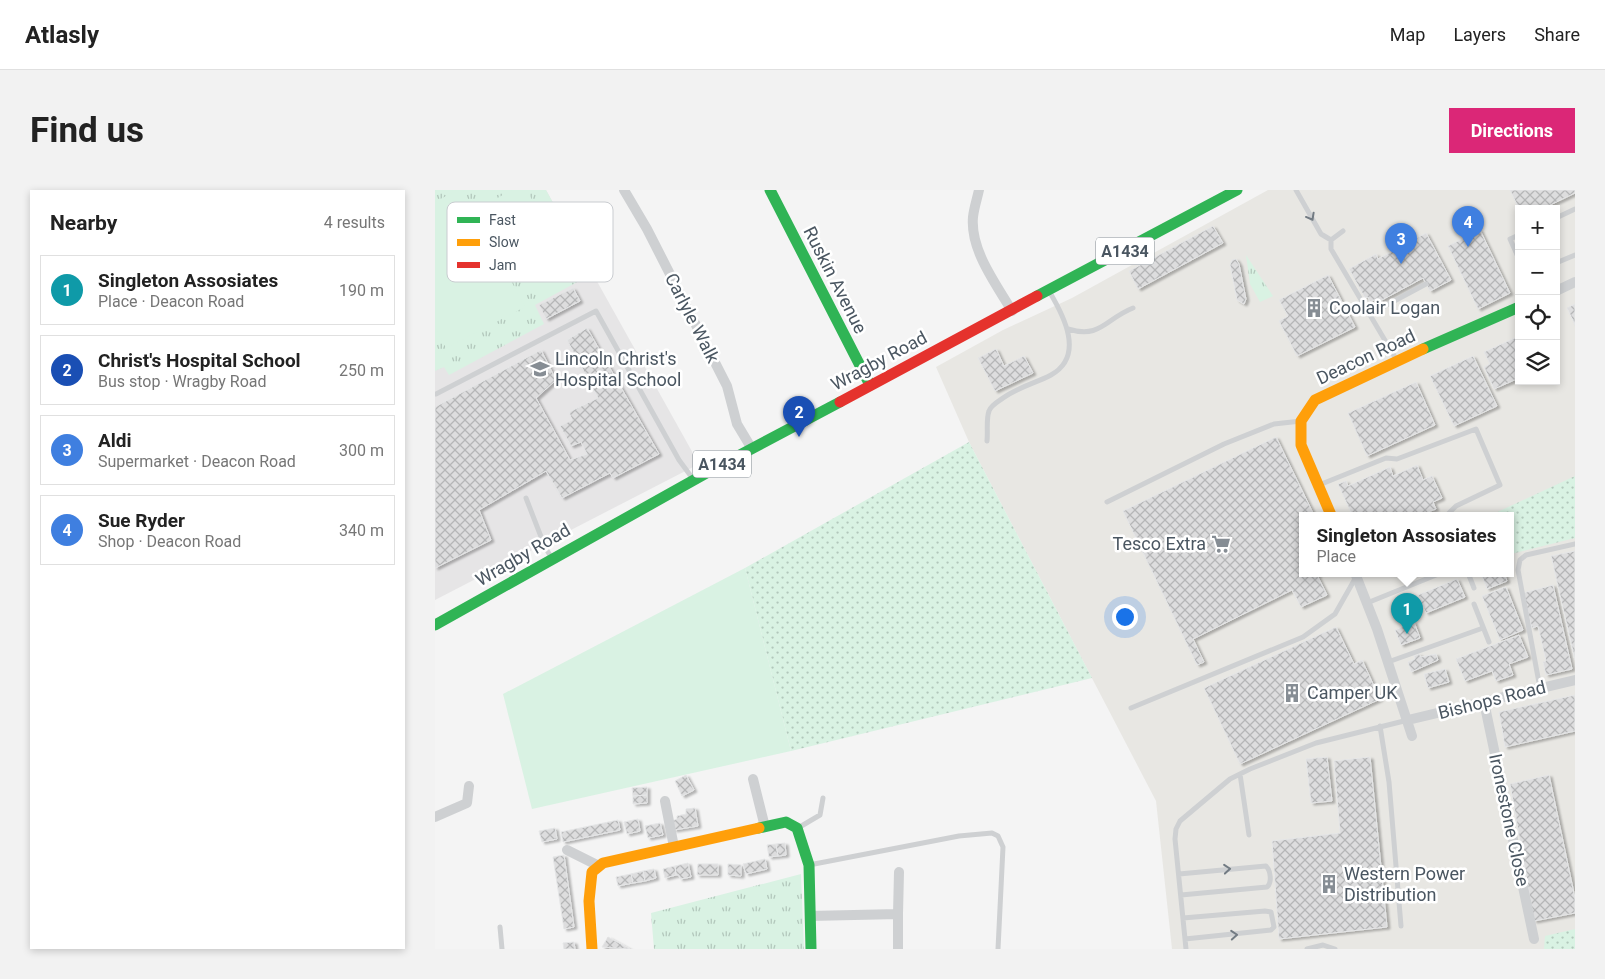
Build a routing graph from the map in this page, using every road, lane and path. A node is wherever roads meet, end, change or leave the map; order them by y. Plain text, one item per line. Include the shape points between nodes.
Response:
1 (624, 190) edge
2 (770, 190) edge
3 (979, 190) edge
4 (1237, 190) edge
5 (1296, 190) edge
6 (1575, 210) edge
7 (1560, 216) edge
8 (1343, 231) dead end
9 (1515, 237) edge
10 (1331, 240) junction
11 (1515, 250) edge
12 (1575, 255) edge
13 (1560, 262) edge
14 (1575, 282) edge
15 (1427, 284) dead end
16 (1560, 289) edge
17 (1049, 291) junction
18 (1133, 308) dead end
19 (1515, 309) edge
20 (1012, 310) junction
21 (1369, 314) junction
22 (1067, 329) junction
23 (1397, 360) junction
24 (870, 386) junction
25 (436, 394) edge
26 (1301, 421) junction
27 (987, 441) dead end
28 (752, 448) junction
29 (693, 480) junction
30 (1318, 486) junction
31 (526, 498) dead end
32 (1107, 502) dead end
33 (1330, 512) edge
34 (1450, 512) edge
35 (1575, 544) edge
36 (552, 558) junction
37 (1354, 577) edge
38 (1356, 577) edge
39 (1431, 577) edge
40 (1470, 577) edge
41 (1474, 588) dead end
42 (1367, 603) junction
43 (1474, 604) dead end
44 (435, 625) edge
45 (1483, 628) junction
46 (1489, 642) dead end
47 (1388, 662) junction
48 (1575, 680) edge
49 (1540, 688) junction
50 (1484, 702) junction
51 (1131, 708) dead end
52 (1408, 720) junction
53 (1380, 726) junction
54 (1412, 736) dead end
55 (1240, 774) junction
56 (753, 779) dead end
57 (469, 786) dead end
58 (823, 798) dead end
59 (665, 801) dead end
60 (435, 817) edge
61 (765, 827) junction
62 (797, 828) junction
63 (1249, 835) dead end
64 (674, 847) junction
65 (567, 850) dead end
66 (809, 865) junction
67 (595, 869) junction
68 (899, 872) dead end
69 (1179, 874) junction
70 (1181, 895) junction
71 (898, 914) junction
72 (810, 916) junction
73 (1183, 918) junction
74 (1401, 926) dead end
75 (500, 927) dead end
76 (1185, 938) junction
77 (1534, 939) dead end
78 (502, 949) edge
79 (592, 949) edge
80 (811, 949) edge
81 (898, 949) edge
82 (998, 949) edge
83 (1186, 949) edge
84 (1307, 949) edge
85 (1335, 949) edge

1 - 28 street, Carlyle Walk via 727,386 737,424
2 - 24 main road, Ruskin Avenue
3 - 20 street via 973,219 976,243 990,275
4 - 17 main road, Wragby Road / A1434
5 -> 10 lane via 1321,234
6 - 7 lane
8 - 10 lane
9 - 11 lane via 1510,239
10 - 21 lane via 1331,249
12 - 13 lane
14 - 16 street
15 - 21 lane
17 - 20 main road, Wragby Road / A1434
17 - 22 lane
18 - 22 lane via 1120,313 1100,330 1080,333
19 - 23 main road, Deacon Road
20 - 24 main road, Wragby Road / A1434
21 - 23 lane
22 - 27 lane via 1070,343 1063,367 993,405 989,411
23 - 26 main road, Deacon Road via 1315,400
24 - 28 main road, Wragby Road / A1434
25 - 29 lane via 596,310
26 - 30 main road via 1301,446
26 - 32 lane via 1274,424 1224,444
28 - 29 main road, Wragby Road / A1434
29 - 36 main road, Wragby Road / A1434
30 - 33 main road
30 - 34 lane via 1386,458 1397,459 1476,429 1500,485
31 - 36 lane
35 - 49 lane via 1526,555 1520,560 1517,570
36 - 44 main road, Wragby Road / A1434
37 - 51 lane via 1335,614 1303,637
38 - 42 street
39 - 42 lane
40 - 41 lane
42 - 47 street
43 - 45 lane
45 - 46 lane
45 - 47 lane
47 - 52 street
48 - 49 street, Bishops Road
49 - 50 street, Bishops Road
50 - 52 street, Bishops Road
50 - 77 street, Ironestone Close
52 - 53 lane
52 - 54 street
53 - 55 lane via 1316,743
53 - 74 lane via 1389,782
55 - 63 lane
55 - 69 lane via 1180,820 1175,840
56 - 61 street
57 - 60 street via 467,803
58 - 62 lane via 820,815
59 - 64 street
61 - 62 main road via 786,822
61 - 64 main road
62 - 66 main road
64 - 67 main road via 603,863
65 - 67 street
66 - 72 main road
66 - 82 lane via 959,836 992,833 998,836 1003,847
67 - 79 main road via 589,901
68 - 71 street
69 - 70 lane
69 -> 70 lane via 1266,866 1270,883 1267,887
70 - 73 lane
71 - 72 street
71 - 81 street
72 - 80 main road
73 - 76 lane
76 -> 73 lane via 1269,931 1274,925 1271,912 1265,911
75 - 78 lane
76 - 83 lane
84 - 85 lane via 1323,945

